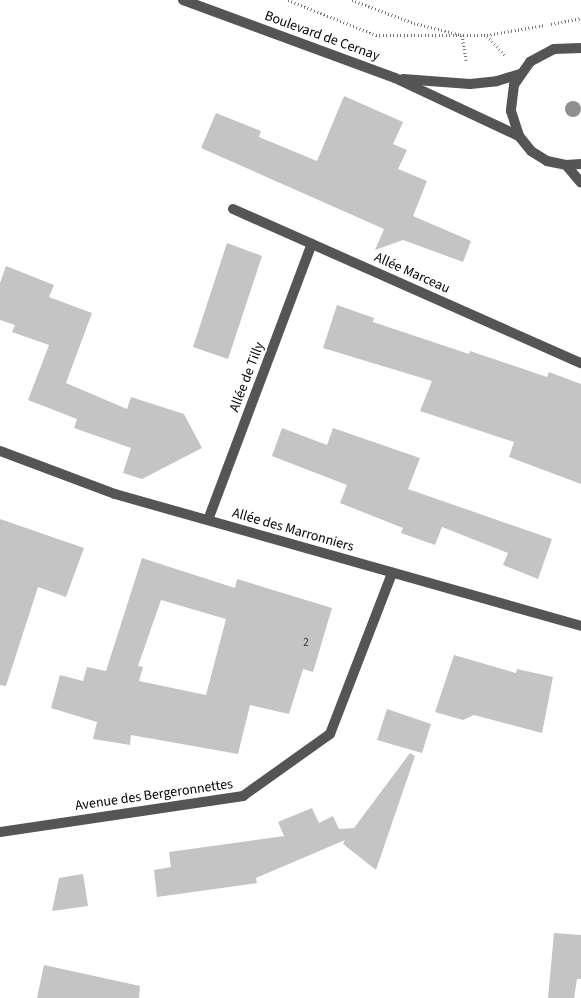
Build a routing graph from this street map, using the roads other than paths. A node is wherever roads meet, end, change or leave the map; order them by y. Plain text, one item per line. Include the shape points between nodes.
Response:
1 (182, 0) edge
2 (581, 39) edge
3 (568, 46) junction
4 (581, 48) edge
5 (520, 74) junction
6 (395, 78) junction
7 (519, 136) junction
8 (581, 164) edge
9 (566, 165) junction
10 (581, 183) edge
11 (233, 209) dead end
12 (312, 244) junction
13 (581, 364) edge
14 (0, 451) edge
15 (208, 520) junction
16 (392, 573) junction
17 (581, 626) edge
18 (0, 832) edge

1 - 6 street, Boulevard de Cernay
2 - 3 street
3 - 4 street
3 - 5 street via 541,54
5 - 6 street, Boulevard de Cernay via 470,84
5 - 7 street via 511,98 511,111
6 - 7 street, Boulevard de Cernay
7 - 9 street via 531,151 548,161
8 - 9 street
9 - 10 street
11 - 12 street, Allée Marceau
12 - 13 street, Allée Marceau
12 - 15 street, Allée de Tilly
14 - 15 street, Allée des Marronniers via 115,494
15 - 16 street, Allée des Marronniers
16 - 17 street, Allée des Marronniers
16 - 18 street, Avenue des Bergeronnettes via 330,734 244,796

